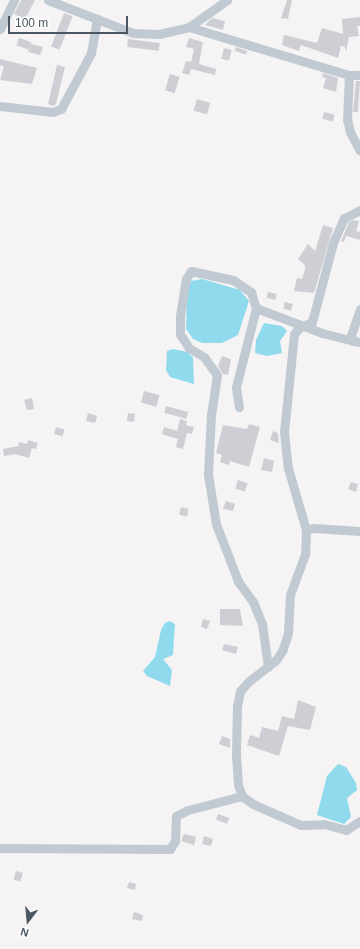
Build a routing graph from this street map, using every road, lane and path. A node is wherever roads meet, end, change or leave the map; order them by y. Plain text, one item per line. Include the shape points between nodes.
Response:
1 (14, 0) edge
2 (48, 0) edge
3 (227, 0) edge
4 (97, 19) junction
5 (189, 27) junction
6 (0, 29) edge
7 (349, 75) junction
8 (360, 75) edge
9 (0, 106) edge
10 (360, 150) edge
11 (360, 210) edge
12 (256, 308) junction
13 (360, 309) edge
14 (305, 326) junction
15 (357, 342) edge
16 (239, 407) dead end
17 (306, 530) junction
18 (360, 531) edge
19 (268, 667) junction
20 (242, 796) junction
21 (360, 821) edge
22 (0, 848) edge

1 - 6 street
2 - 4 street
3 - 5 street
4 - 5 street via 133,33 159,34
4 - 9 street via 91,53 62,109 52,112
5 - 7 street
7 - 8 street
7 - 10 street via 347,119 350,132
11 - 14 street via 344,218 333,243 312,322
12 - 14 street
12 - 16 street via 236,387
12 - 19 street via 251,292 245,286 233,280 191,271 182,292 180,334 189,348 204,357 217,375 211,415 208,474 210,494 216,524 238,581 253,602 262,624
13 - 15 street via 351,335
14 - 15 street
14 - 17 street via 300,327 294,334 284,432 288,468
17 - 18 street via 314,528
17 - 19 street via 306,554 290,595 288,633 282,651
19 - 20 street via 240,691 237,706 237,770
20 - 21 street via 253,804 301,826 324,824 346,830
20 - 22 street via 188,810 176,816 176,841 170,849

